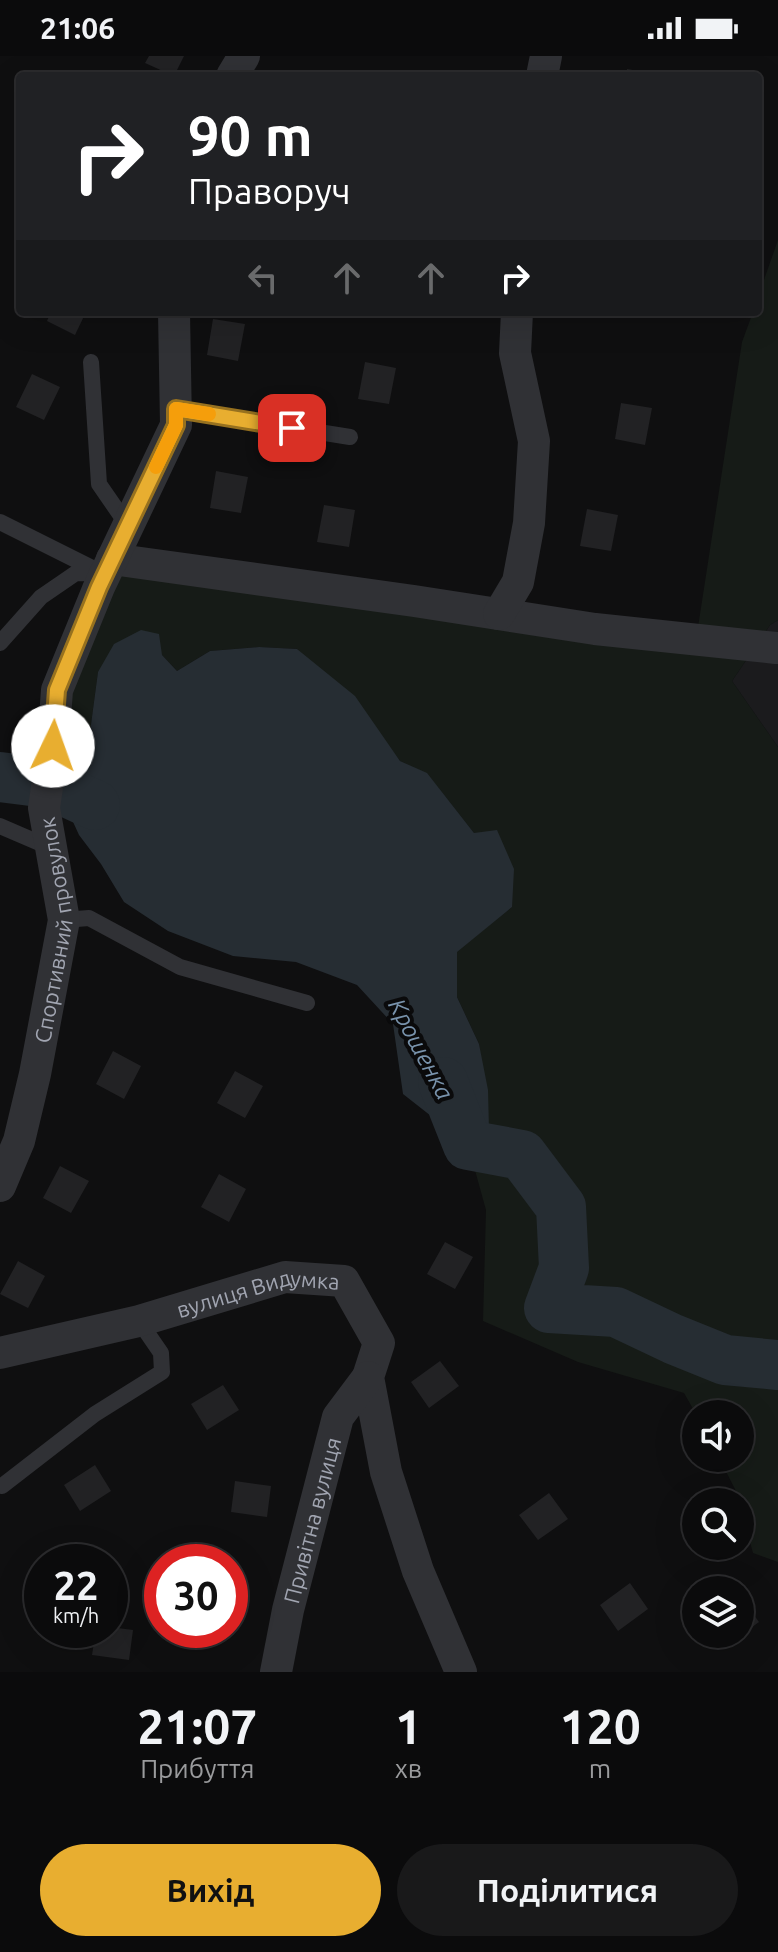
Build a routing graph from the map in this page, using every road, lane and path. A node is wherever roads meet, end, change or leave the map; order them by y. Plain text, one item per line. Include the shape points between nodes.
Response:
1 (174, 316) edge
2 (517, 316) edge
3 (91, 362) dead end
4 (176, 409) junction
5 (350, 437) dead end
6 (0, 522) edge
7 (128, 526) junction
8 (109, 567) junction
9 (499, 614) junction
10 (0, 643) edge
11 (777, 649) edge
12 (0, 826) edge
13 (51, 848) junction
14 (64, 920) junction
15 (307, 1003) dead end
16 (0, 1186) edge
17 (139, 1321) junction
18 (0, 1353) edge
19 (368, 1377) junction
20 (2, 1486) dead end
21 (276, 1672) edge
22 (461, 1672) edge

1 - 4 street, Спортивний провулок
2 - 9 street via 515,353 534,441 529,523 518,582
3 - 7 lane via 99,484
4 - 5 lane
4 - 7 street, Спортивний провулок via 176,425
6 - 8 lane
7 - 8 street, Спортивний провулок
8 - 9 street
8 - 10 lane via 76,573 41,597
8 - 13 street, Спортивний провулок via 57,690 44,808
9 - 11 street
12 - 13 lane
13 - 14 street, Спортивний провулок
14 - 15 lane via 89,918 180,967
14 - 16 street, Спортивний провулок via 32,1087 19,1141
17 - 18 street, вулиця Видумка
17 - 19 street, вулиця Видумка via 285,1277 344,1281 379,1343
17 - 20 lane via 161,1353 162,1372 95,1414
19 - 21 street, Привітна вулиця via 338,1417
19 - 22 street, вулиця Видумка via 386,1472 418,1571

